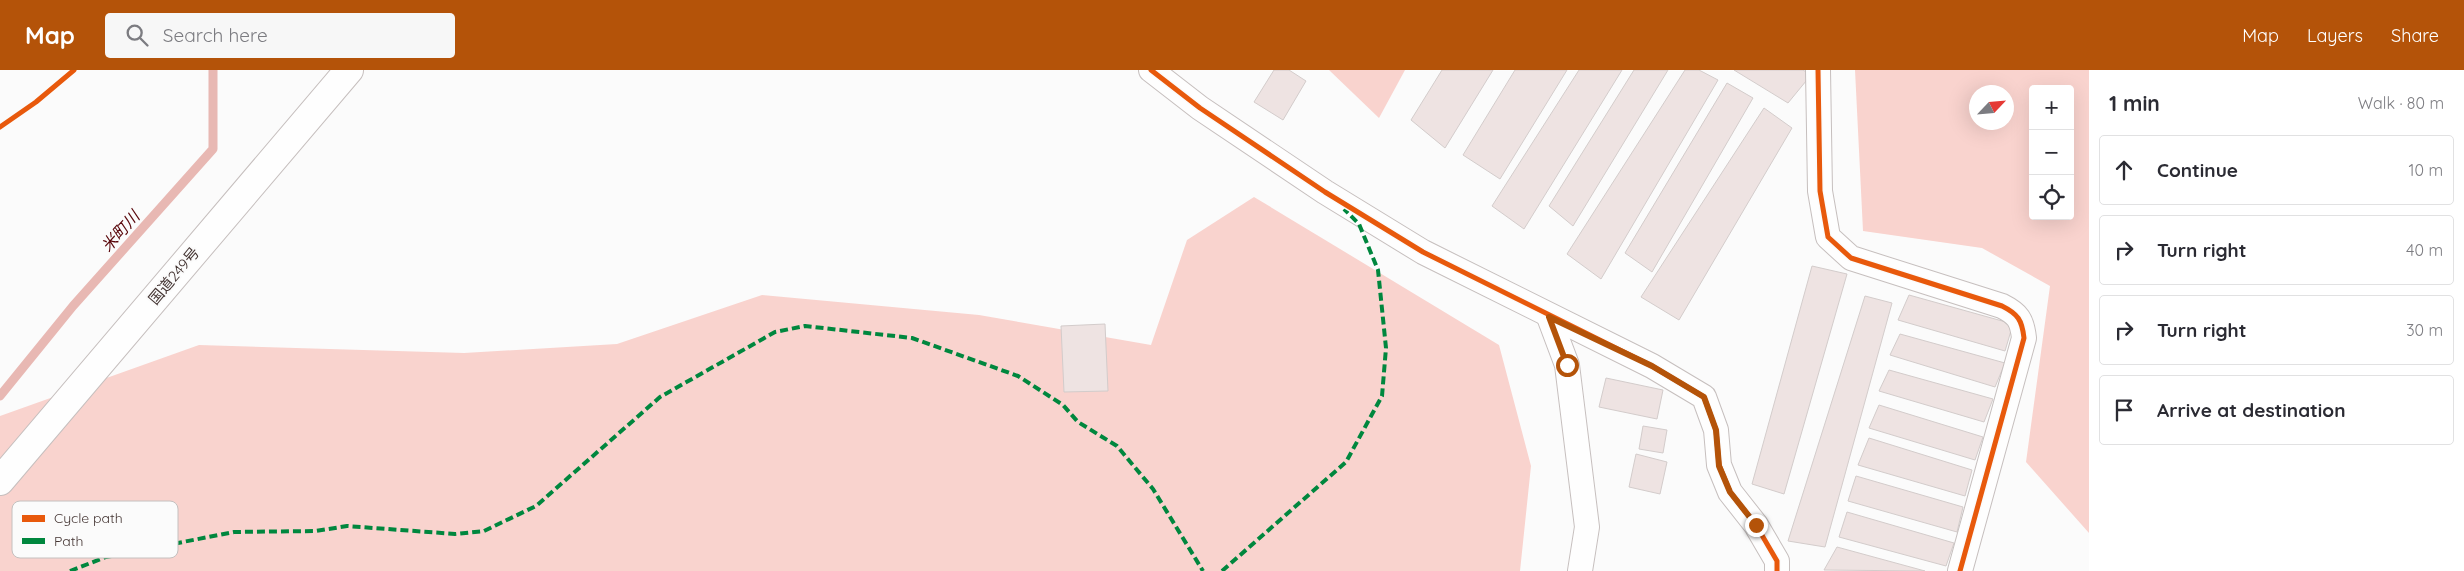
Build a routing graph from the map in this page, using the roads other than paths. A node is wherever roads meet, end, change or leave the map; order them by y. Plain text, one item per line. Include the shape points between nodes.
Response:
1 (348, 70) edge
2 (1151, 70) edge
3 (1818, 70) edge
4 (1549, 317) junction
5 (0, 481) edge
6 (1580, 571) edge
7 (1777, 571) edge
8 (1960, 571) edge

1 - 5 highway, 国道249号
2 - 4 street via 1200,108 1325,192 1423,252
3 - 8 street via 1820,192 1828,237 1851,258 2002,306 2022,321 2024,338
4 - 6 street via 1567,365 1587,527
4 - 7 street via 1652,366 1704,397 1716,430 1719,466 1730,492 1756,525 1777,560

